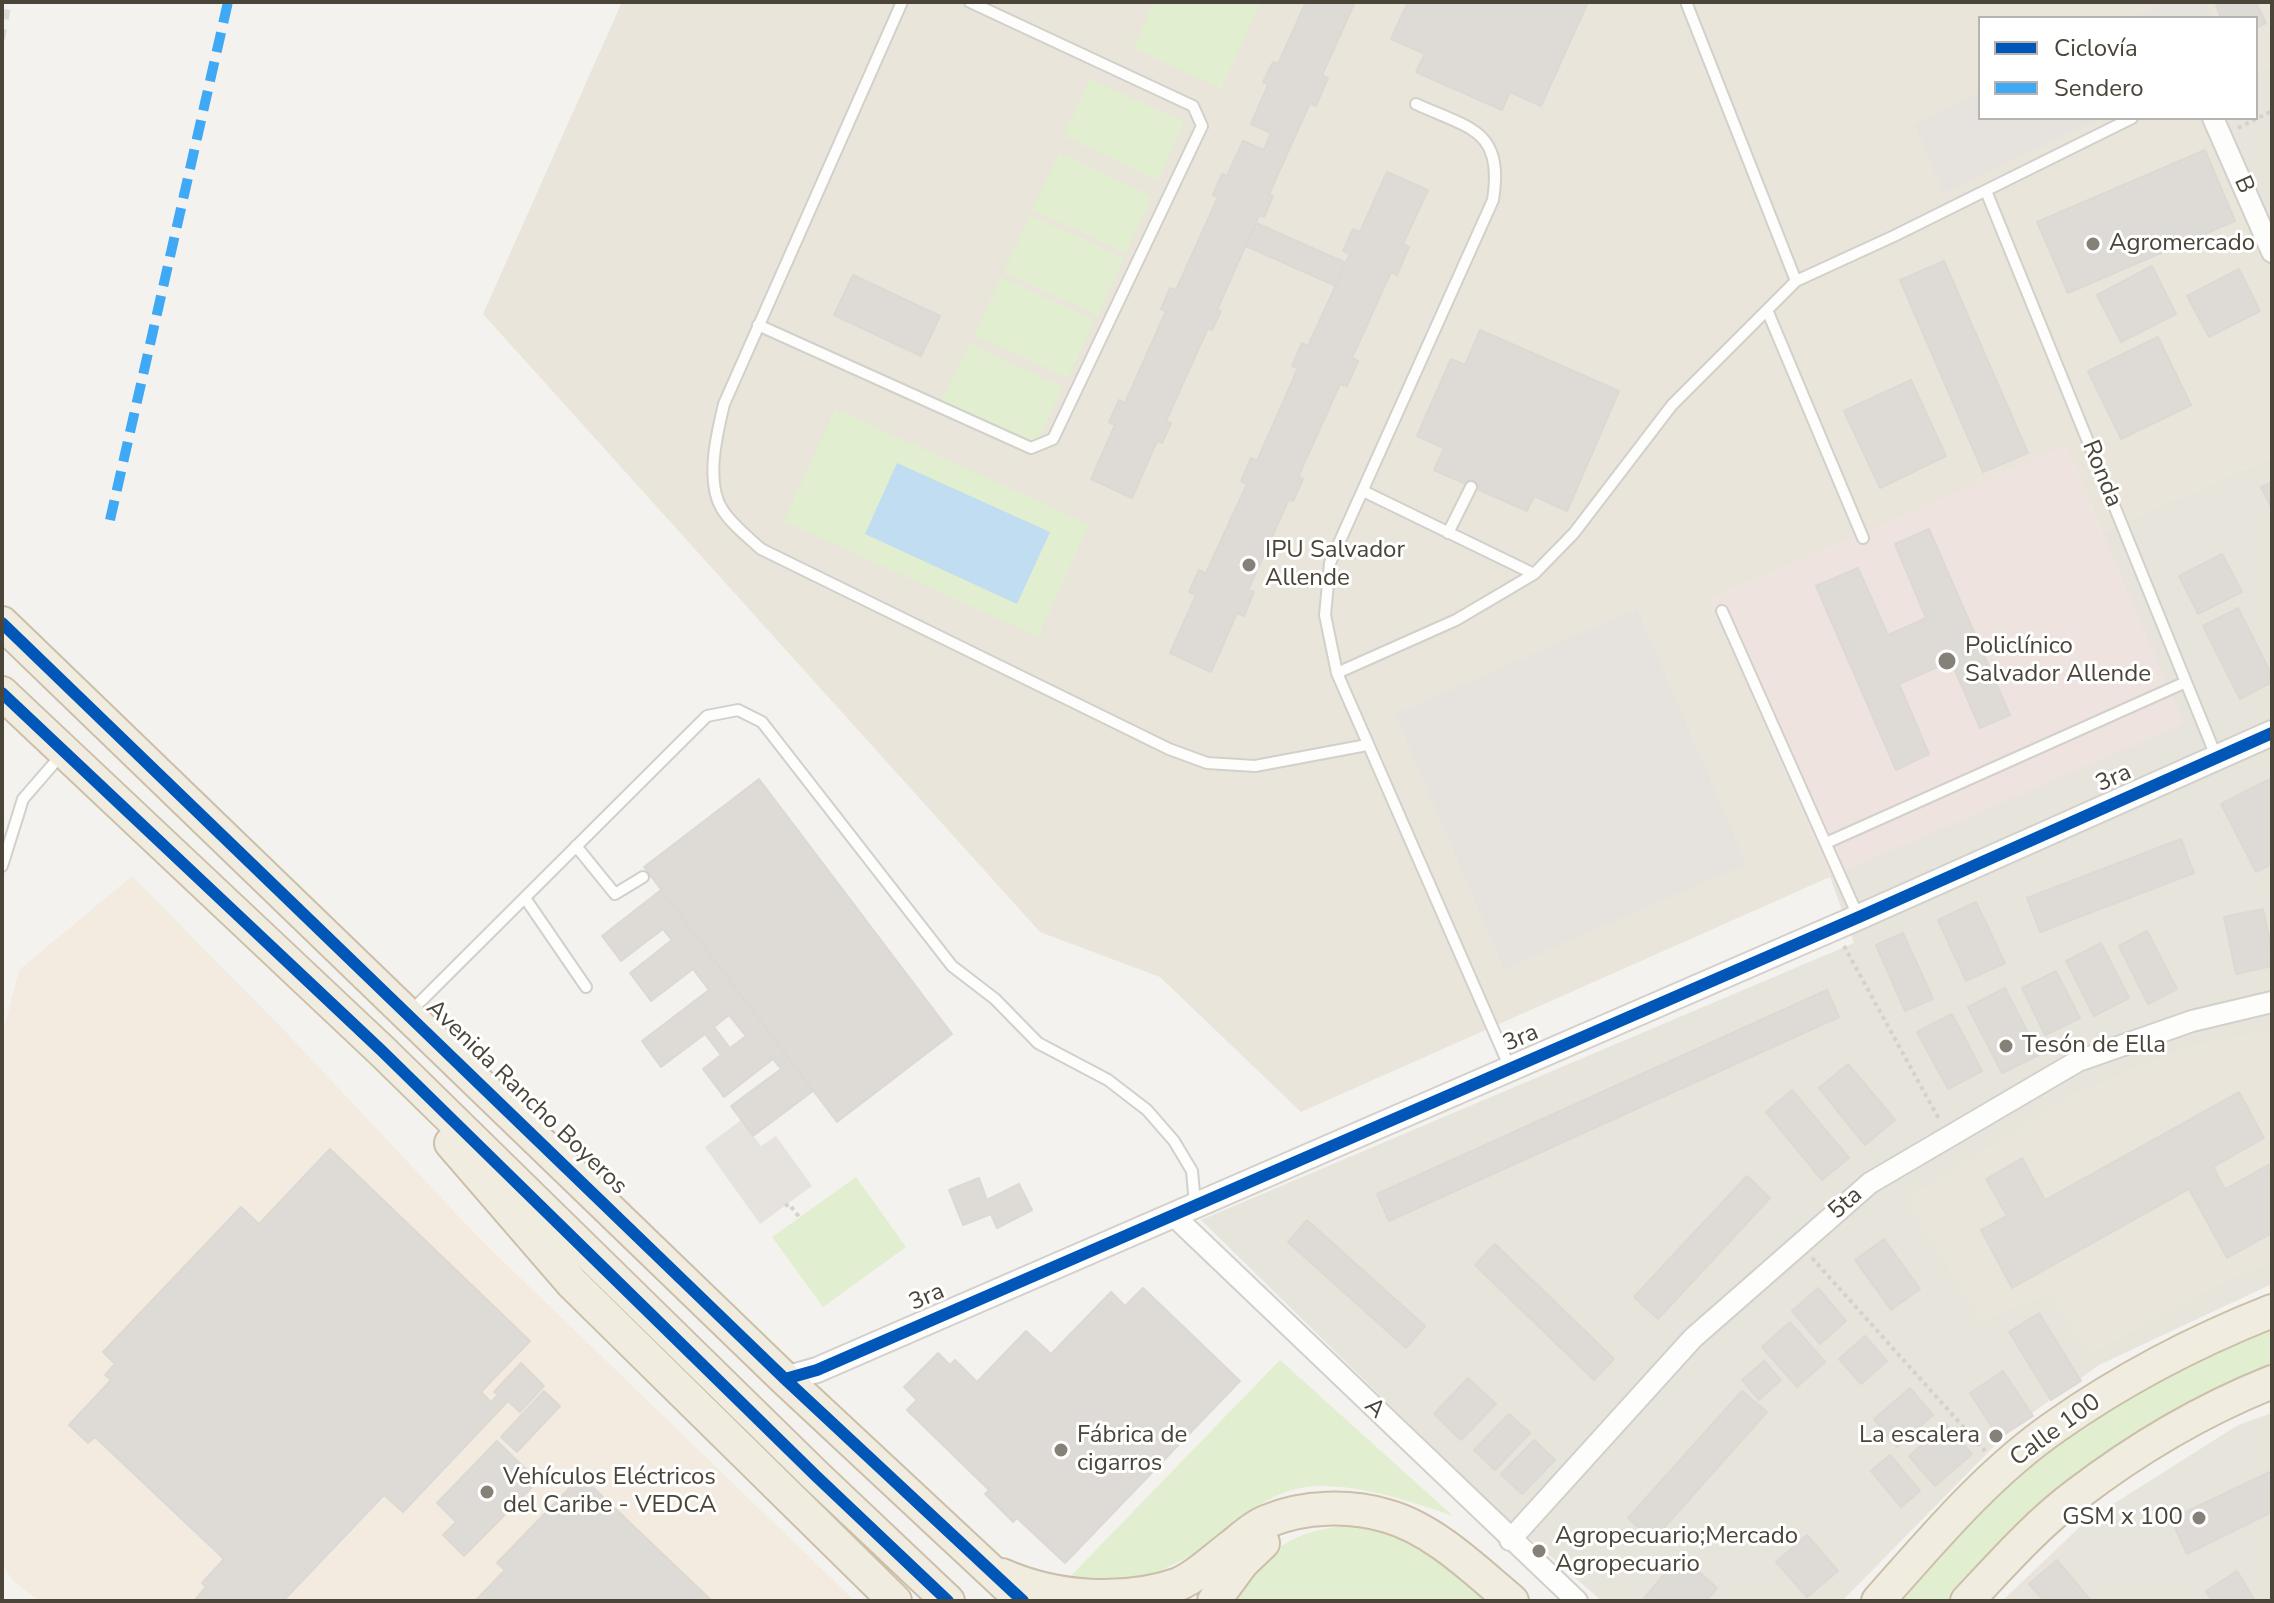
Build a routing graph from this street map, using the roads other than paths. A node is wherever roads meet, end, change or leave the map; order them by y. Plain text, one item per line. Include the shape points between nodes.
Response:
1 (902, 2) edge
2 (970, 2) edge
3 (1686, 2) edge
4 (1416, 104) dead end
5 (2128, 120) edge
6 (2217, 127) edge
7 (1986, 191) junction
8 (2272, 252) edge
9 (1796, 281) junction
10 (1767, 310) junction
11 (758, 325) junction
12 (1471, 487) dead end
13 (1363, 491) junction
14 (1448, 533) junction
15 (1863, 538) dead end
16 (1534, 574) junction
17 (1722, 611) dead end
18 (2, 623) edge
19 (1337, 673) junction
20 (2186, 682) junction
21 (2, 693) edge
22 (2272, 733) edge
23 (1367, 745) junction
24 (64, 753) junction
25 (2216, 757) junction
26 (1826, 843) junction
27 (576, 846) junction
28 (2, 866) edge
29 (643, 877) dead end
30 (525, 898) junction
31 (1859, 917) junction
32 (586, 987) dead end
33 (2272, 1002) edge
34 (408, 1014) junction
35 (382, 1051) junction
36 (1510, 1068) junction
37 (1184, 1209) junction
38 (2272, 1311) edge
39 (785, 1379) junction
40 (2272, 1382) edge
41 (1330, 1509) junction
42 (1510, 1540) junction
43 (991, 1570) junction
44 (1884, 1594) edge
45 (895, 1601) edge
46 (948, 1601) edge
47 (1023, 1601) edge
48 (1214, 1601) edge
49 (1512, 1601) edge
50 (1577, 1601) edge
51 (1967, 1601) edge

1 - 11 lane
2 - 11 lane via 1193,106 1202,126 1053,439 1031,448
3 - 9 lane
4 - 13 lane via 1475,131 1491,148 1497,171 1493,200
5 - 7 lane
6 - 8 street, B
7 - 9 lane
7 - 20 lane, Ronda
9 - 10 lane
10 - 15 lane
10 - 16 lane via 1672,405 1574,533
11 - 23 lane via 724,404 714,443 714,480 720,507 761,549 1207,763 1255,766
12 - 14 lane
13 - 14 lane
13 - 19 lane via 1330,563 1325,615
14 - 16 lane
16 - 19 lane via 1456,620
17 - 26 lane
18 - 34 highway, Avenida Rancho Boyeros
19 - 23 lane
20 - 25 lane, Ronda
20 - 26 lane
21 - 24 highway
22 - 25 street, 3ra
23 - 36 lane
24 - 28 lane via 23,799
24 - 35 highway
25 - 31 street, 3ra
26 - 31 lane
27 - 29 lane via 615,894
27 - 30 lane
27 - 37 lane via 707,716 738,710 762,722 952,966 995,999 1038,1043 1108,1080 1147,1110 1174,1141 1192,1171
30 - 32 lane
30 - 34 lane
31 - 36 street, 3ra
33 - 42 street, 5ta via 2192,1021 2078,1061 1870,1183 1693,1338
34 - 39 highway, Avenida Rancho Boyeros
35 - 45 highway via 460,1154 572,1283
35 - 46 highway
36 - 37 street, 3ra
37 - 39 street, 3ra via 817,1370
37 - 42 street, A
38 - 44 highway, Calle 100 via 2144,1371 2055,1426 1952,1519
39 - 43 highway, Avenida Rancho Boyeros
40 - 51 highway via 2179,1425 2075,1496
41 - 43 highway via 1267,1521 1181,1583 1148,1595 1059,1594
41 - 48 highway via 1262,1545
41 - 49 highway via 1388,1516 1406,1524 1450,1551
42 - 50 street, A
43 - 47 highway, Avenida Rancho Boyeros

